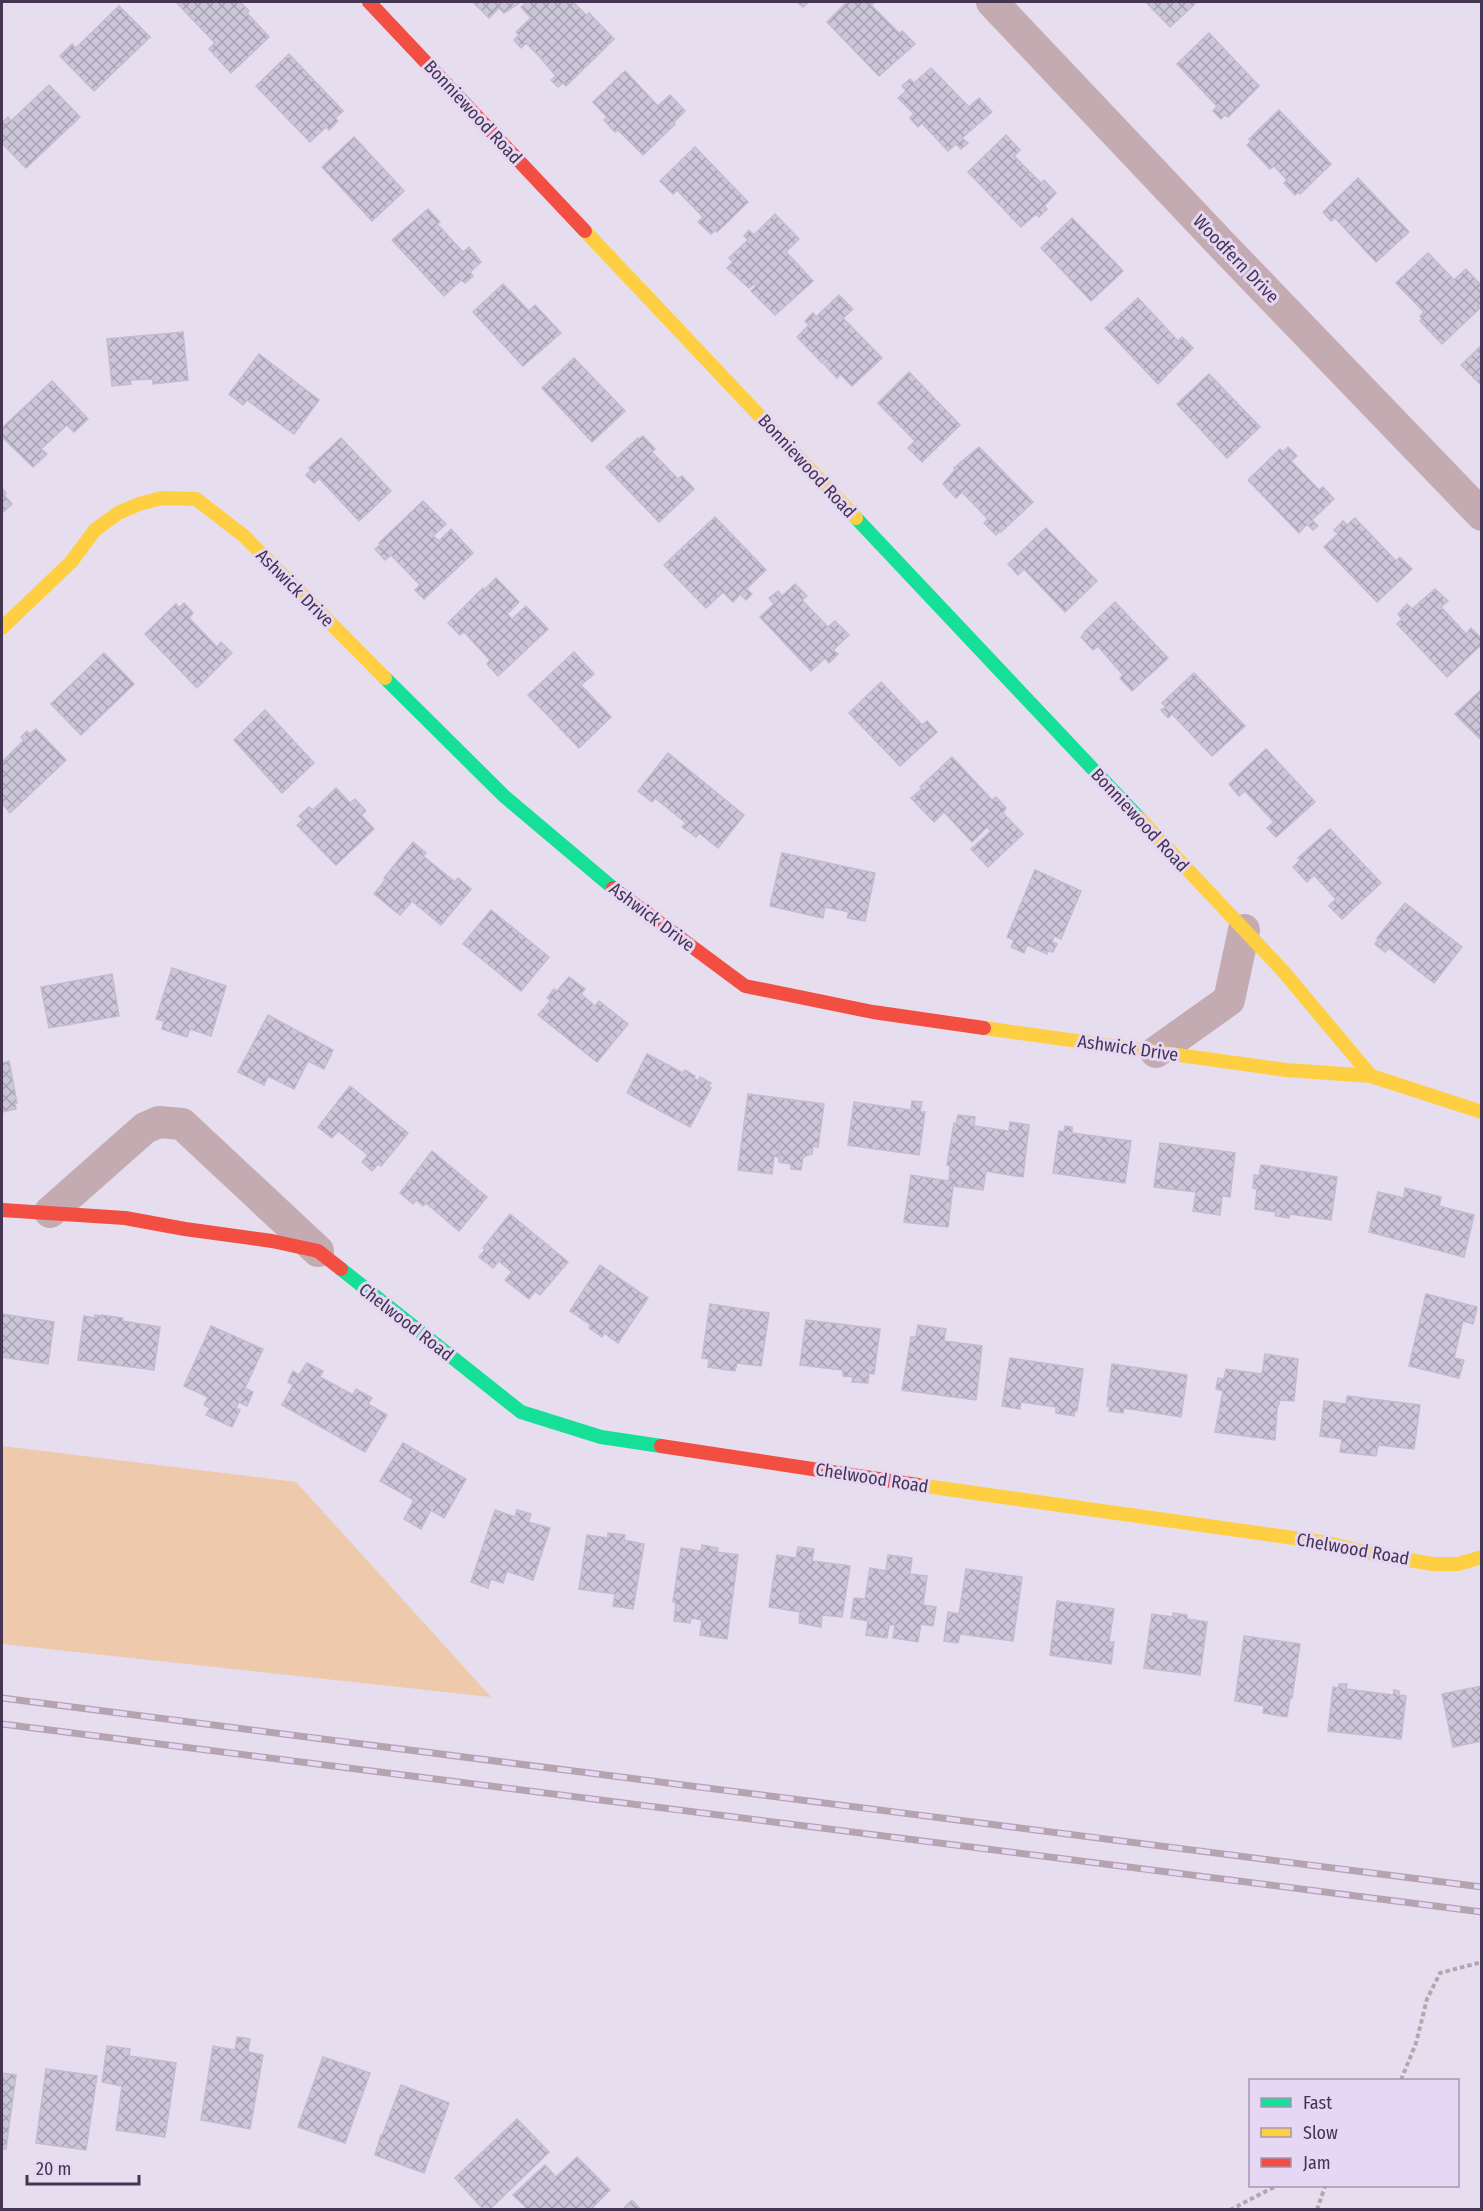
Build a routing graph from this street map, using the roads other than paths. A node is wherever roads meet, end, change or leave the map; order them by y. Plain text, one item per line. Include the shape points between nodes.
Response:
1 (369, 2) edge
2 (992, 2) edge
3 (1482, 515) edge
4 (2, 628) edge
5 (1244, 930) junction
6 (1156, 1052) junction
7 (1371, 1076) junction
8 (1482, 1112) edge
9 (2, 1210) edge
10 (50, 1212) junction
11 (318, 1251) junction
12 (1482, 1557) edge

1 - 5 street, Bonniewood Road
2 - 3 street, Woodfern Drive
4 - 6 street, Ashwick Drive via 70,562 95,530 118,513 162,498 196,499 244,536 504,796 601,879 745,986 873,1012
5 - 6 street via 1229,1000
5 - 7 street, Bonniewood Road
6 - 7 street, Ashwick Drive via 1286,1070
7 - 8 street, Ashwick Drive
9 - 10 street, Chelwood Road
10 - 11 street, Chelwood Road via 125,1218 272,1240
10 - 11 street, Chelwood Road via 145,1128 159,1122 182,1125
11 - 12 street, Chelwood Road via 521,1412 601,1437 1329,1543 1432,1564 1458,1564

